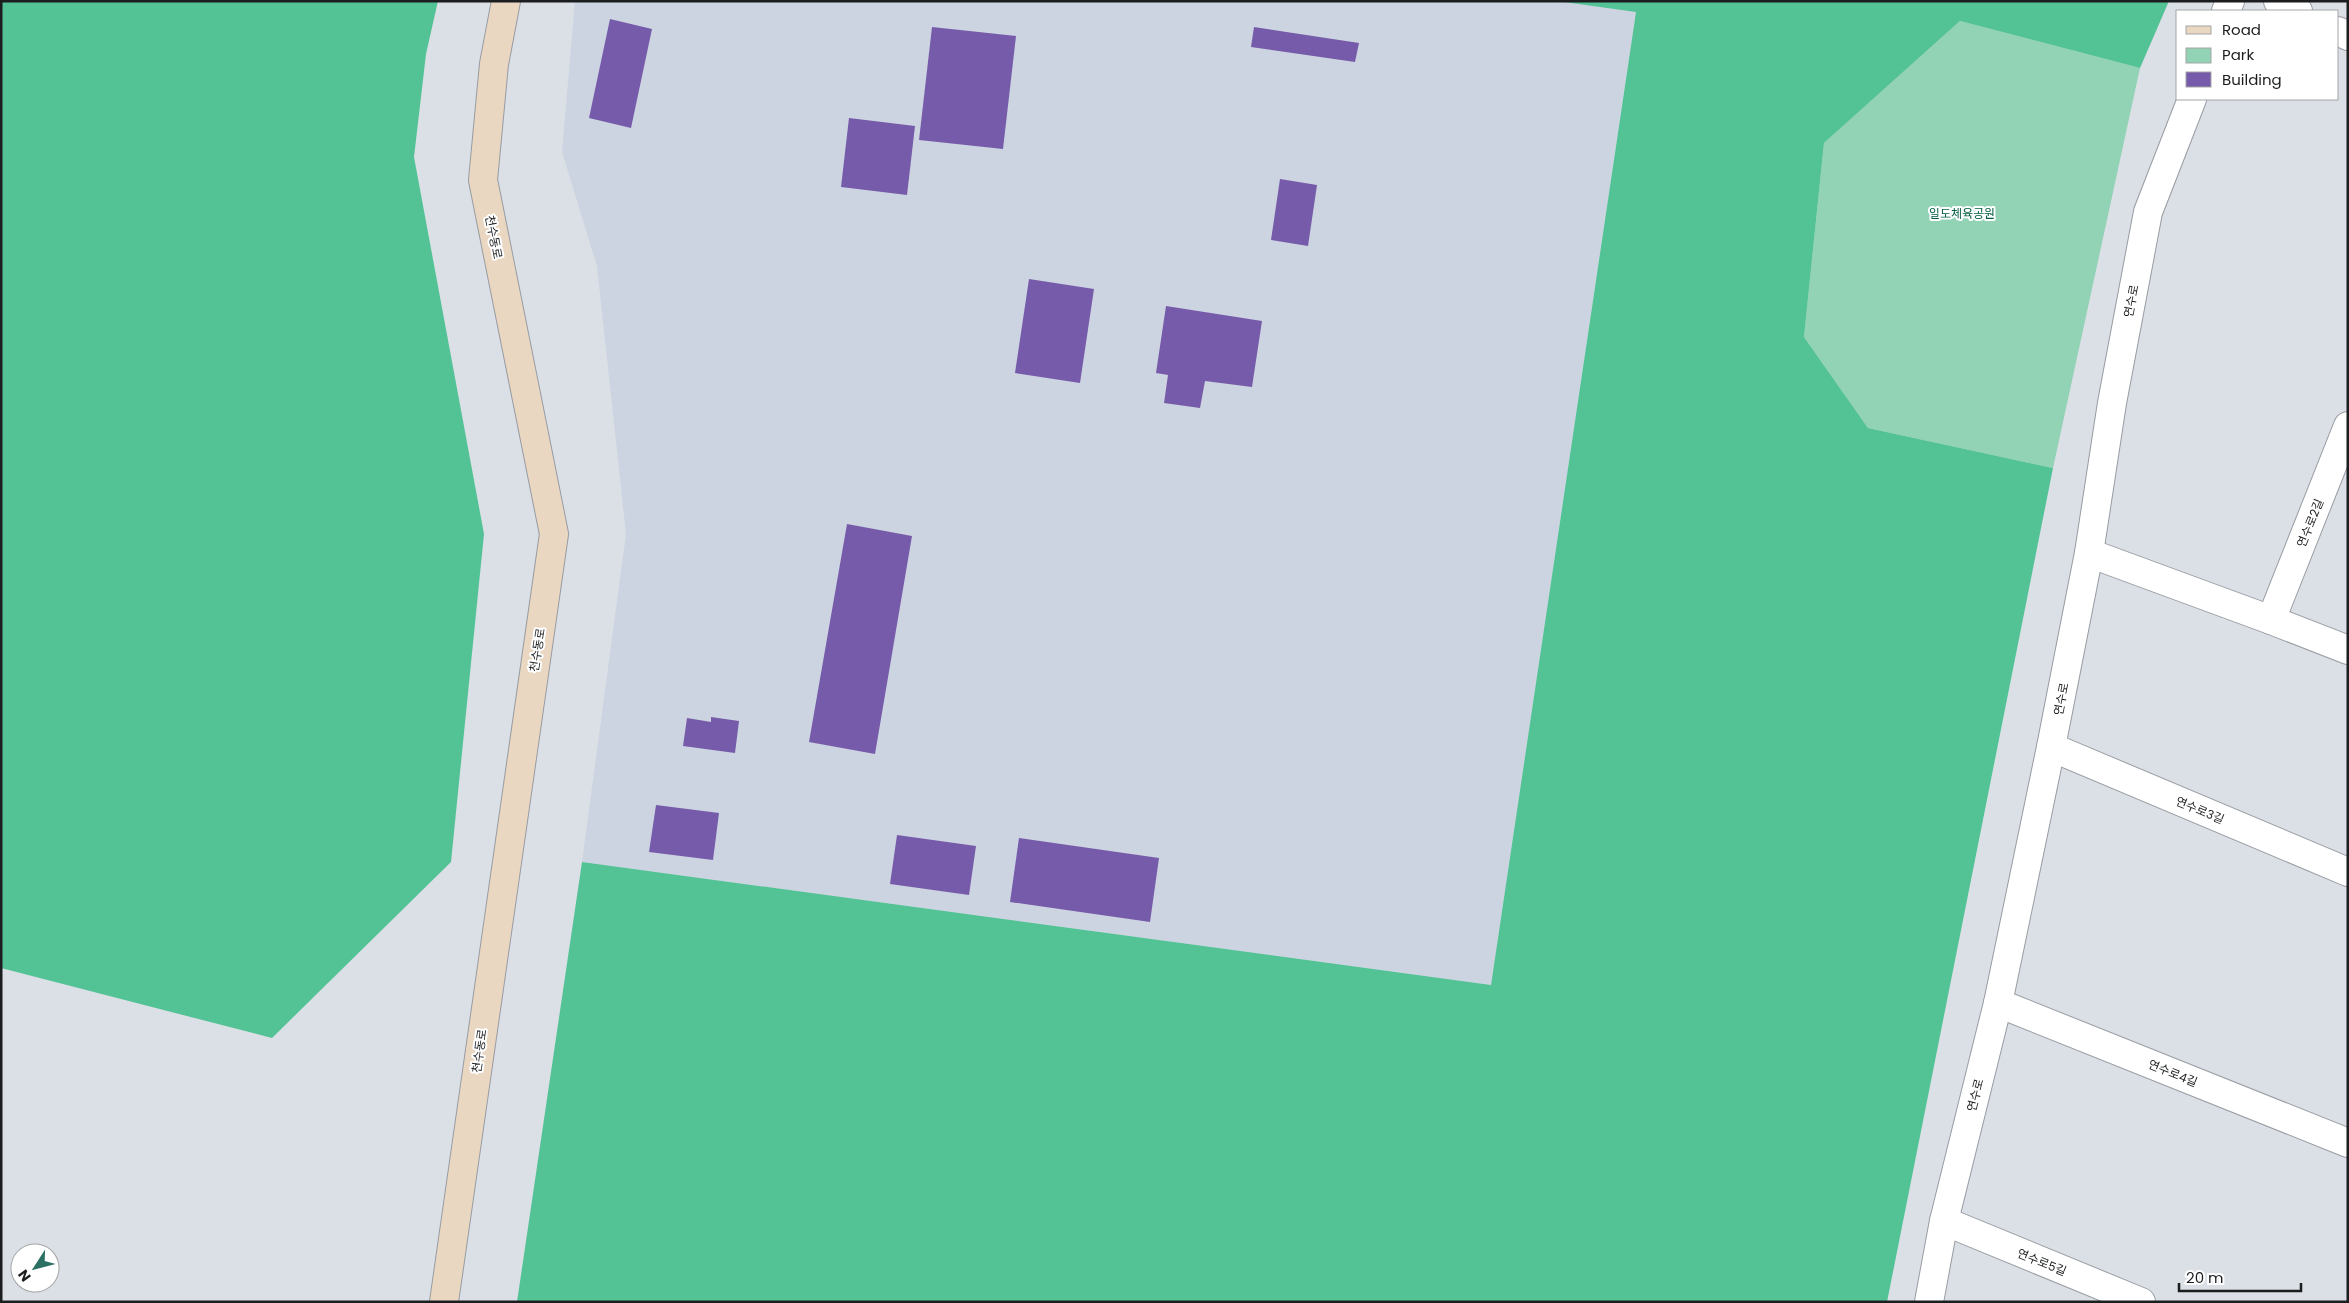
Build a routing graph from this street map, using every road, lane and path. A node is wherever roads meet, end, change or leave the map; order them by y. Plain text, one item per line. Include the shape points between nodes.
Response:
1 (506, 1) edge
2 (2278, 1) edge
3 (2296, 10) edge
4 (2192, 100) edge
5 (2348, 426) edge
6 (2089, 553) junction
7 (2271, 620) junction
8 (2348, 650) edge
9 (2051, 747) junction
10 (2348, 872) edge
11 (1998, 1002) junction
12 (2348, 1143) edge
13 (1944, 1222) junction
14 (444, 1302) edge
15 (1929, 1302) edge
16 (2141, 1302) edge

1 - 14 main road, 천수동로 via 494,64 483,180 554,534
2 - 3 street
4 - 6 street, 연수로 via 2148,212 2112,403
5 - 7 street, 연수로2길
6 - 7 street
6 - 9 street, 연수로
7 - 8 street
9 - 10 street, 연수로3길
9 - 11 street, 연수로
11 - 12 street, 연수로4길
11 - 13 street, 연수로
13 - 15 street, 연수로
13 - 16 street, 연수로5길

